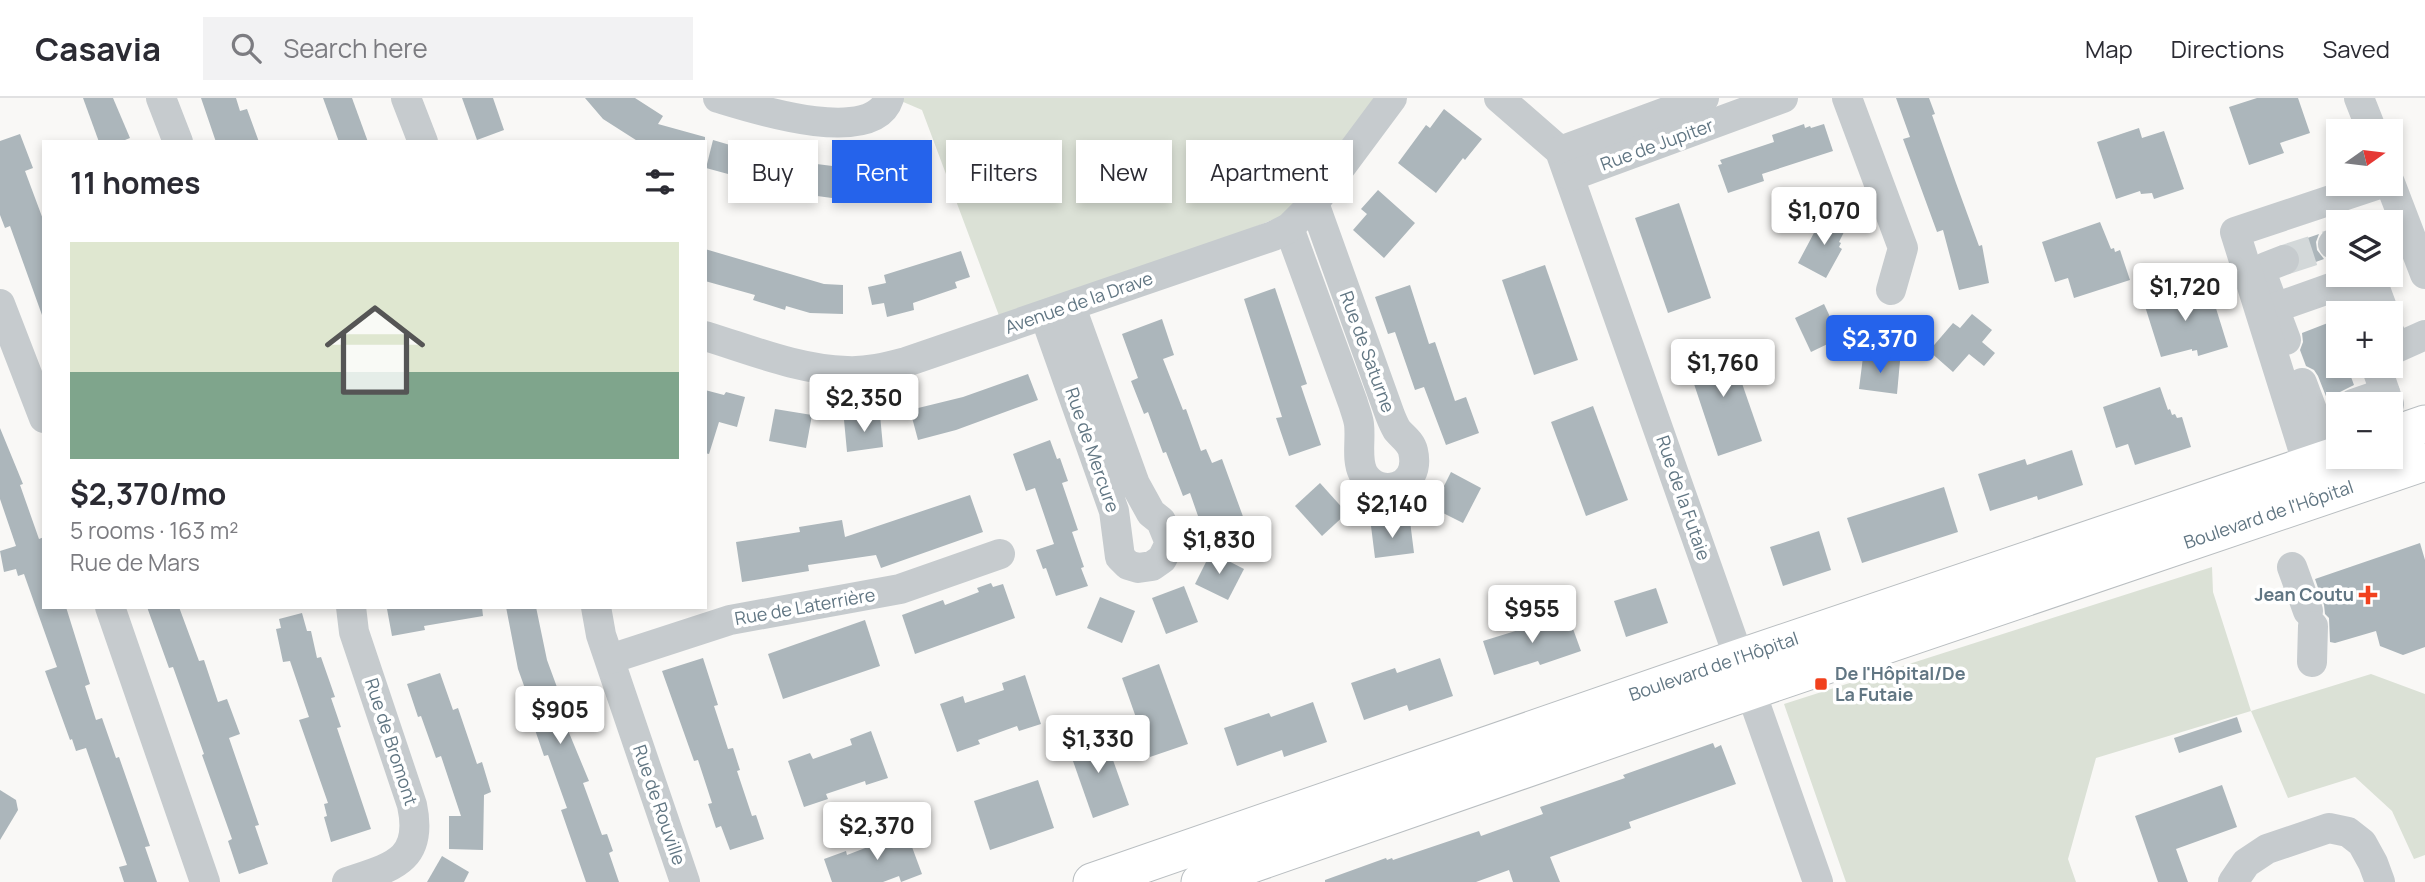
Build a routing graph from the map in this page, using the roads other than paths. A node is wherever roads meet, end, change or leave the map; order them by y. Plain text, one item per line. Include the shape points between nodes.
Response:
1 (161, 98) edge
2 (406, 98) edge
3 (718, 98) edge
4 (889, 98) edge
5 (1392, 98) edge
6 (1499, 98) edge
7 (1704, 98) edge
8 (1783, 98) edge
9 (1847, 98) edge
10 (2359, 98) edge
11 (2367, 119) edge
12 (177, 140) edge
13 (421, 140) edge
14 (1353, 150) edge
15 (1565, 164) junction
16 (2343, 196) edge
17 (1314, 203) joint
18 (1289, 228) junction
19 (2403, 248) edge
20 (2284, 260) tunnel mouth
21 (2425, 274) edge
22 (1891, 290) dead end
23 (2357, 294) edge
24 (0, 304) edge
25 (2274, 308) junction
26 (1058, 311) junction
27 (2425, 335) edge
28 (707, 337) edge
29 (2393, 390) edge
30 (2326, 412) edge
31 (42, 413) edge
32 (2326, 436) edge
33 (2325, 459) edge
34 (2425, 462) edge
35 (1000, 554) dead end
36 (2292, 567) dead end
37 (111, 609) edge
38 (351, 609) edge
39 (596, 609) edge
40 (610, 659) junction
41 (2312, 662) dead end
42 (1744, 674) junction
43 (1222, 878) edge
44 (205, 882) edge
45 (348, 882) edge
46 (685, 882) edge
47 (1092, 882) edge
48 (1818, 882) edge
49 (2233, 882) edge
50 (2380, 882) edge

1 - 12 street
2 - 13 street
3 - 4 street via 795,119 838,123 878,113
5 - 14 street, Avenue de la Drave
6 - 15 street, Rue de la Futaie
7 - 15 street, Rue de Jupiter
8 - 15 street, Rue de Jupiter
9 - 22 street via 1903,248
10 - 11 street
15 - 42 street, Rue de la Futaie
16 - 33 street via 2235,232
17 - 18 street, Avenue de la Drave
17 - 18 street, Rue de Saturne via 1390,415 1413,448 1412,473 1408,482 1397,487 1382,487 1363,473 1359,424
18 - 26 street, Avenue de la Drave
19 - 21 street
20 - 25 street via 2266,267 2262,274
23 - 25 street
24 - 31 street
25 - 30 street
26 - 26 street, Rue de Mercure via 1114,511 1120,557 1138,568 1152,566 1168,551 1167,533 1142,499
26 - 28 street, Avenue de la Drave via 906,362 850,372 800,364
27 - 29 street
32 - 33 street
33 - 42 main road, Boulevard de l'Hôpital
34 - 42 main road, Boulevard de l'Hôpital
35 - 40 street, Rue de Laterrière via 900,589 730,620
36 - 41 street via 2310,619
37 - 44 street
38 - 45 street, Rue de Bromont via 354,632 412,805 416,832 404,856 394,864
39 - 40 street, Rue de Rouville
40 - 46 street, Rue de Rouville
42 - 43 main road, Boulevard de l'Hôpital
42 - 47 main road, Boulevard de l'Hôpital
42 - 48 street, Rue de la Futaie
49 - 50 street via 2246,863 2267,849 2329,828 2348,832 2362,842

